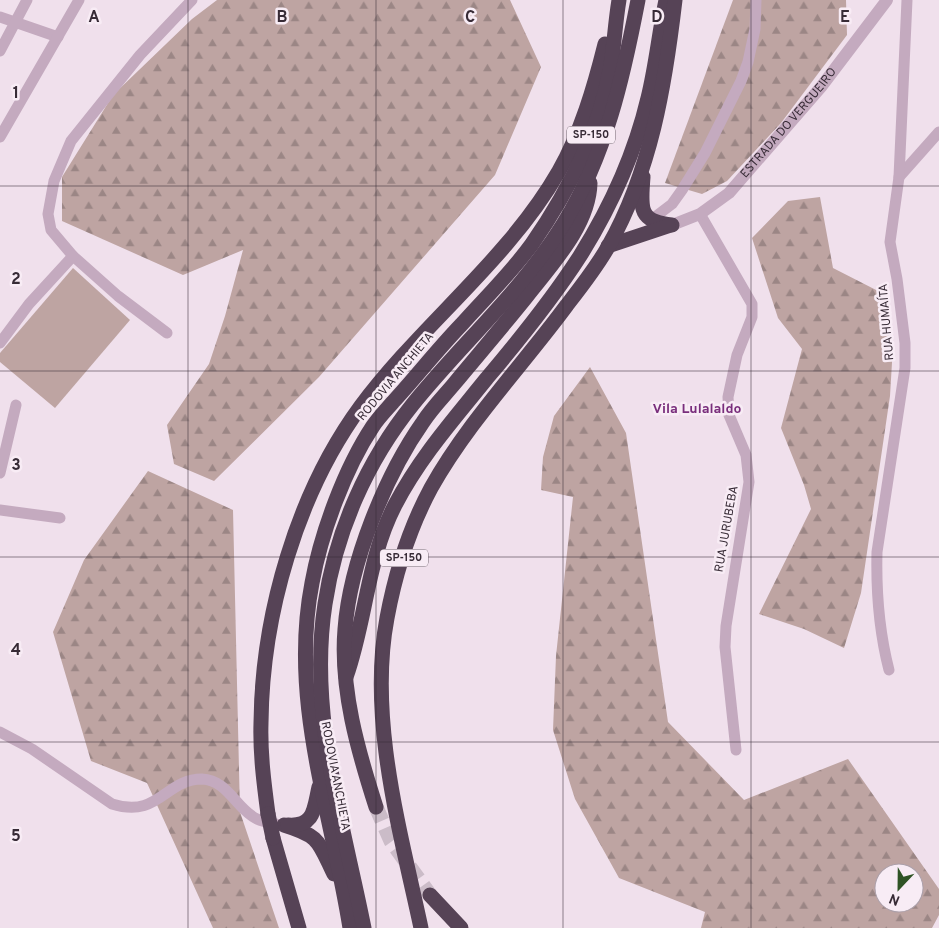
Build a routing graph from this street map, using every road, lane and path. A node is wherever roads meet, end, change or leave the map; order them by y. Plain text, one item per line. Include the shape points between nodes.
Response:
1 (27, 0) edge
2 (79, 0) edge
3 (192, 0) edge
4 (638, 0) edge
5 (666, 0) edge
6 (675, 0) edge
7 (756, 0) edge
8 (887, 0) edge
9 (907, 0) edge
10 (618, 6) edge
11 (0, 17) edge
12 (16, 23) junction
13 (58, 37) junction
14 (0, 52) edge
15 (939, 132) edge
16 (0, 137) edge
17 (643, 167) junction
18 (590, 176) junction
19 (899, 177) junction
20 (700, 214) junction
21 (651, 220) junction
22 (672, 225) junction
23 (608, 246) junction
24 (73, 256) junction
25 (167, 332) dead end
26 (0, 343) edge
27 (16, 405) dead end
28 (0, 473) edge
29 (0, 510) edge
30 (60, 518) dead end
31 (889, 670) dead end
32 (346, 677) junction
33 (0, 732) edge
34 (736, 750) dead end
35 (320, 781) junction
36 (376, 807) tunnel mouth
37 (284, 825) junction
38 (430, 895) tunnel mouth
39 (345, 897) junction
40 (298, 928) edge
41 (350, 928) edge
42 (364, 928) edge
43 (421, 928) edge
44 (461, 928) edge

1 - 12 street
2 - 13 street
3 - 24 street via 140,54 77,133 61,162 54,181 48,222
4 - 18 highway, RODOVIA ANCHIETA / SP-150 via 617,102
5 - 32 highway via 648,99 632,150 608,206 580,256 523,334 424,455 394,506 375,555
6 - 17 highway, SP-150 via 666,79
7 - 21 street via 755,29 748,62 704,153 672,204
8 - 20 street, ESTRADA DO VERGUEIRO via 821,87 760,158 729,193
9 - 19 street, RUA HUMAÍTA
10 - 35 highway, RODOVIA ANCHIETA / SP-150 via 603,100 583,156 563,193 515,265 374,425 354,458 322,540 311,585 304,671 307,711
10 - 40 highway, bridge via 582,123 559,172 521,225 361,406 315,484 283,568 267,652 261,722 262,770 273,838
11 - 12 street
12 - 13 street
12 - 14 street
13 - 16 street
15 - 19 street
17 - 21 highway via 641,204
17 - 23 highway, SP-150
18 - 32 highway via 588,204 573,233 520,305 423,421 384,490 348,605 344,631
18 - 42 highway, RODOVIA ANCHIETA / SP-150 via 563,225 521,282 426,388 397,426 351,507 335,558 325,603 320,692 340,817
19 - 31 street, RUA HUMAÍTA via 890,242 905,343 905,368 877,552 876,582 878,615
20 - 22 street, ESTRADA DO VERGUEIRO
20 - 34 street, RUA JURUBEBA via 752,304 752,317 737,355 728,397 729,414 746,455 749,482 726,626 725,647
21 - 22 highway
22 - 23 highway
23 - 43 highway, SP-150 via 453,453 430,490 399,574 387,618 382,658 383,709 388,769
24 - 25 street via 118,296
24 - 26 street via 29,304
27 - 28 street
29 - 30 street
32 - 36 highway via 356,735
33 - 37 street via 32,749 112,804 136,808 147,806 187,782 210,780 223,787 253,817 262,822
35 - 37 highway via 314,811 308,821 298,826
35 - 39 highway, RODOVIA ANCHIETA / SP-150
37 - 39 highway via 316,838
38 - 44 highway
39 - 41 highway, RODOVIA ANCHIETA / SP-150

